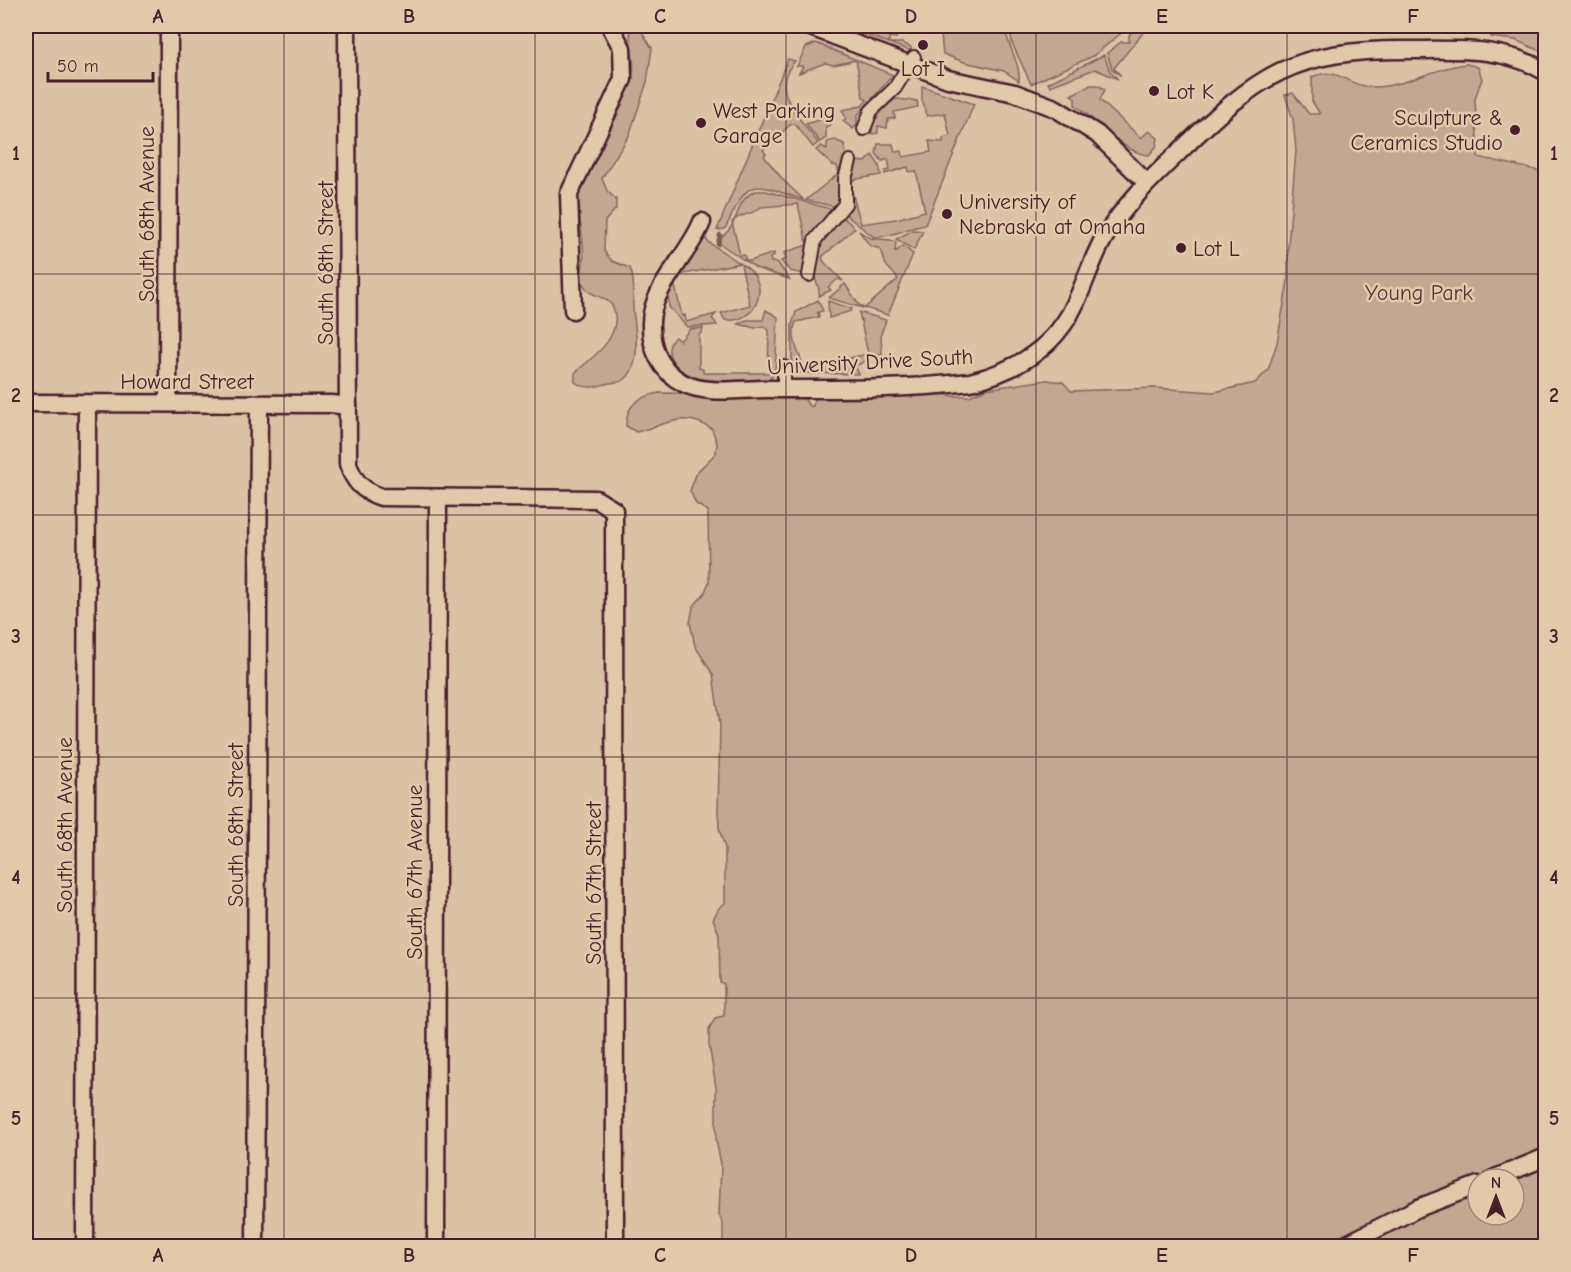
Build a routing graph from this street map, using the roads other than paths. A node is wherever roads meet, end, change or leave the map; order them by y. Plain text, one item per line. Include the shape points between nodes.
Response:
1 (169, 26) edge
2 (347, 26) edge
3 (610, 26) edge
4 (808, 26) edge
5 (911, 61) junction
6 (1545, 72) edge
7 (864, 129) dead end
8 (850, 161) dead end
9 (1147, 183) junction
10 (702, 222) dead end
11 (809, 275) dead end
12 (573, 310) dead end
13 (784, 367) dead end
14 (784, 389) junction
15 (26, 403) edge
16 (87, 404) junction
17 (168, 404) junction
18 (259, 404) junction
19 (348, 406) junction
20 (438, 498) junction
21 (1545, 1157) edge
22 (1521, 1167) edge
23 (1466, 1190) edge
24 (85, 1246) edge
25 (255, 1246) edge
26 (436, 1246) edge
27 (615, 1246) edge
28 (1343, 1246) edge

1 - 17 street, South 68th Avenue
2 - 19 street, South 68th Street
3 - 12 street via 622,48 625,71 569,194
4 - 5 street
5 - 7 street via 895,88 871,111
5 - 9 street via 948,79 1015,93 1055,108 1097,134
6 - 9 street, University Drive South via 1507,54 1481,50 1372,50 1317,57 1273,74 1235,99
8 - 11 street via 844,179 845,204 815,240
9 - 14 street, University Drive South via 1103,240 1062,327 1022,363 995,375 955,384
10 - 14 street, University Drive South via 690,249 655,300 651,331 659,360 675,378 694,387
13 - 14 street
15 - 16 street, Howard Street
16 - 17 street, Howard Street
16 - 24 street, South 68th Avenue
17 - 18 street, Howard Street
18 - 19 street, Howard Street
18 - 25 street, South 68th Street
19 - 20 street, South 68th Street via 348,464 352,475 369,493 381,497
20 - 26 street, South 67th Avenue
20 - 27 street, South 67th Street via 596,499 614,510
21 - 22 street
23 - 28 street via 1418,1208

